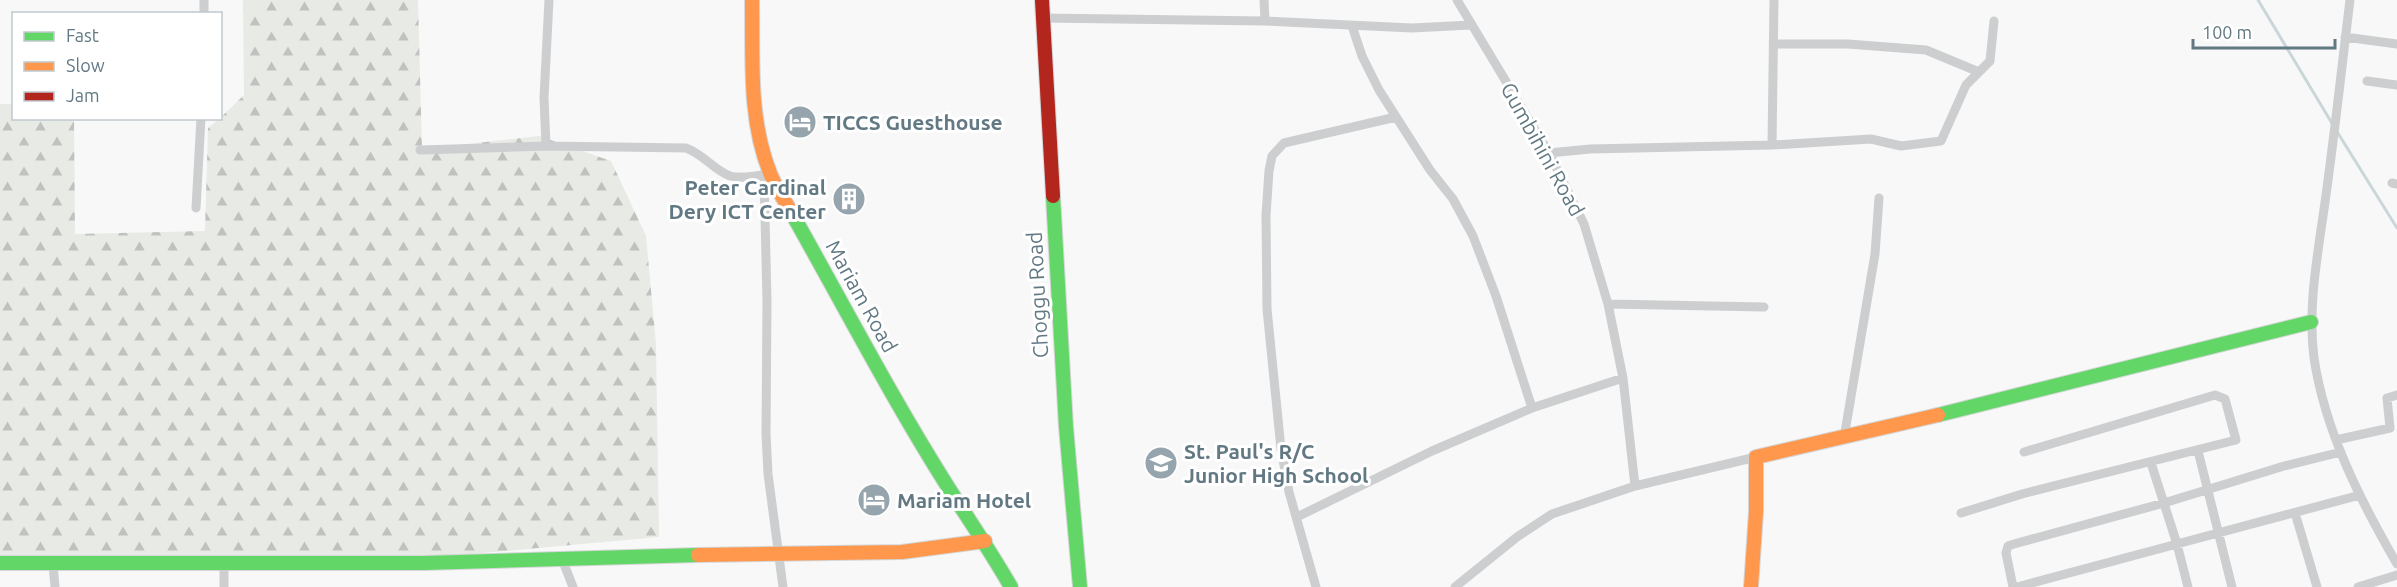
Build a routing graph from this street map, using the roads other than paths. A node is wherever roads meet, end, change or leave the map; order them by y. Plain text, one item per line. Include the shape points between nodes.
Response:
1 (549, 0) edge
2 (752, 0) edge
3 (1042, 0) edge
4 (1264, 0) edge
5 (1457, 0) edge
6 (1774, 0) edge
7 (2350, 0) edge
8 (1042, 18) junction
9 (1265, 21) junction
10 (1994, 21) dead end
11 (1471, 25) junction
12 (1352, 26) junction
13 (2345, 37) junction
14 (1774, 44) junction
15 (2397, 44) edge
16 (1979, 72) junction
17 (2367, 81) dead end
18 (2397, 85) edge
19 (1396, 117) junction
20 (201, 120) edge
21 (1772, 145) junction
22 (546, 146) junction
23 (420, 150) dead end
24 (1549, 153) junction
25 (767, 175) junction
26 (1879, 198) dead end
27 (196, 208) dead end
28 (1608, 304) junction
29 (1764, 307) dead end
30 (2311, 322) junction
31 (1623, 378) junction
32 (2397, 395) edge
33 (1532, 408) junction
34 (1844, 438) junction
35 (2336, 440) junction
36 (2198, 451) junction
37 (2024, 452) dead end
38 (2341, 452) junction
39 (1756, 457) junction
40 (2151, 463) junction
41 (1635, 486) junction
42 (2208, 490) junction
43 (2360, 495) junction
44 (2164, 504) junction
45 (1961, 513) dead end
46 (2295, 513) junction
47 (1297, 517) junction
48 (2218, 532) junction
49 (985, 541) junction
50 (2177, 544) junction
51 (778, 554) junction
52 (562, 559) junction
53 (0, 563) edge
54 (53, 564) junction
55 (2397, 564) edge
56 (224, 565) junction
57 (2397, 575) edge
58 (55, 587) edge
59 (224, 587) edge
60 (573, 587) edge
61 (783, 587) edge
62 (1011, 587) edge
63 (1080, 587) edge
64 (1316, 587) edge
65 (1455, 587) edge
66 (1751, 587) edge
67 (2015, 587) edge
68 (2188, 587) edge
69 (2232, 587) edge
70 (2318, 587) edge
71 (2358, 587) edge

1 - 22 street
2 - 25 street, Mariam Road via 753,93
3 - 8 street, Choggu Road
4 - 9 street
5 - 11 street, Gumbihini Road
6 - 14 street
7 - 13 street
8 - 9 street
8 - 63 street, Choggu Road via 1066,427
9 - 12 street
10 - 16 street via 1990,61
11 - 12 street
11 - 24 street, Gumbihini Road
12 - 19 street via 1374,82
13 - 15 street
13 - 30 street
14 - 16 street via 1926,50
14 - 21 street
16 - 21 street via 1966,85 1941,141 1901,146 1871,139
17 - 18 street
19 - 33 street via 1453,199 1473,236
19 - 47 street via 1284,143 1272,156 1266,215 1267,309 1281,449
20 - 27 street
21 - 24 street
22 - 23 street
22 - 25 street via 686,148 729,176
24 - 28 street, Gumbihini Road via 1584,224
25 - 49 street, Mariam Road via 948,487
25 - 51 street via 766,434
26 - 34 street via 1875,254
28 - 29 street
28 - 31 street, Gumbihini Road
30 - 34 street
30 - 35 street via 2314,358
31 - 33 street
31 - 41 street, Gumbihini Road
32 - 35 street via 2387,398 2390,428
33 - 47 street
34 - 39 street
35 - 38 street
36 - 37 street via 2236,440 2225,399 2220,396
36 - 40 street
36 - 42 street
38 - 42 street
38 - 43 street
39 - 41 street
39 - 66 street
40 - 44 street
40 - 45 street
41 - 65 street via 1552,514
42 - 44 street
42 - 48 street
43 - 46 street
43 - 55 street
44 - 50 street
44 - 67 street via 2008,546 2006,553
46 - 48 street
46 - 70 street
47 - 64 street
48 - 50 street
48 - 69 street
49 - 51 street via 902,552
49 - 62 street, Mariam Road
50 - 67 street
50 - 68 street
51 - 52 street
51 - 61 street
52 - 56 street
52 - 60 street
53 - 54 street
54 - 56 street
54 - 58 street
56 - 59 street
57 - 71 street

